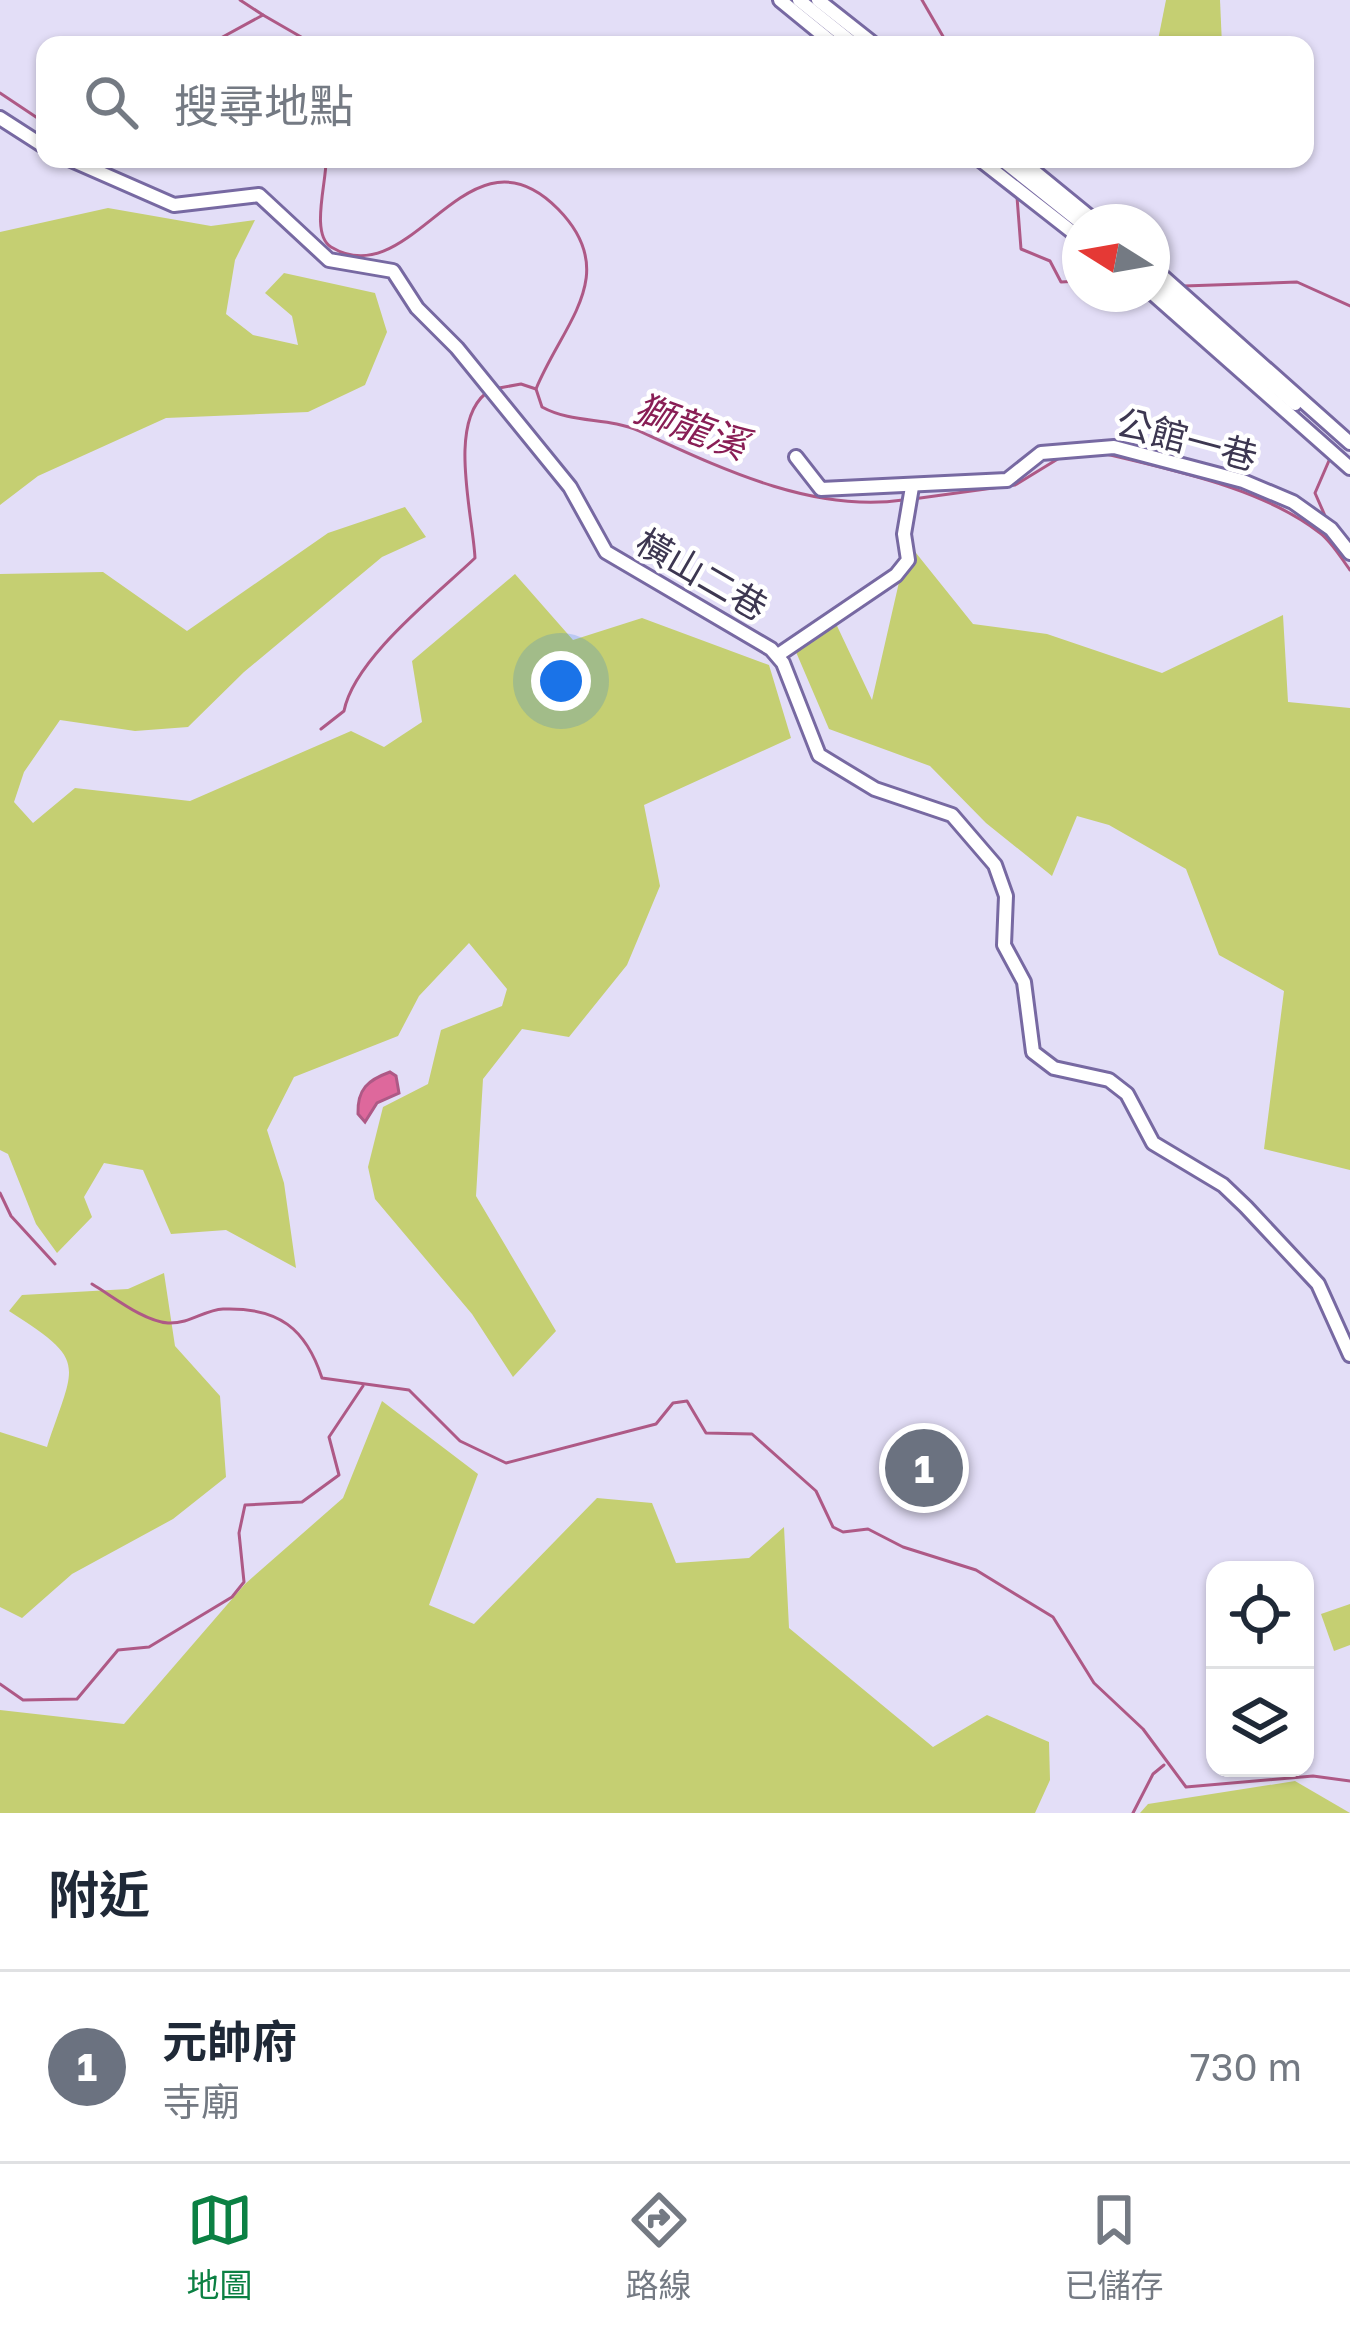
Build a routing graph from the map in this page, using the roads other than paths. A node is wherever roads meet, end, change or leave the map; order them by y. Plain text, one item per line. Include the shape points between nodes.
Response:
1 (780, 0) edge
2 (799, 0) edge
3 (818, 0) edge
4 (824, 36) edge
5 (844, 36) edge
6 (864, 36) edge
7 (0, 118) edge
8 (36, 141) edge
9 (88, 168) edge
10 (991, 168) edge
11 (1012, 168) edge
12 (1029, 168) edge
13 (1074, 204) edge
14 (1062, 208) edge
15 (1062, 224) edge
16 (1170, 283) edge
17 (1170, 296) edge
18 (1170, 309) edge
19 (1350, 442) edge
20 (1350, 452) edge
21 (796, 457) dead end
22 (1350, 468) edge
23 (910, 496) junction
24 (1350, 553) edge
25 (778, 655) junction
26 (1350, 1354) edge

1 - 4 street
2 - 5 street
3 - 6 street
7 - 8 street
9 - 25 street, 橫山二巷 via 161,202 200,205 249,192 329,260 393,271 570,488 606,552
10 - 15 street
11 - 14 street
12 - 13 street
16 - 19 street
17 - 20 street
18 - 22 street
21 - 23 street, 公館一巷 via 821,489
23 - 24 street, 公館一巷 via 1007,480 1041,453 1114,447 1293,502
23 - 25 street via 908,560 896,575
25 - 26 street, 橫山二巷 via 819,755 875,790 952,815 995,865 1006,896 1004,945 1024,982 1033,1052 1054,1068 1109,1080 1127,1094 1153,1142 1223,1185 1318,1284

